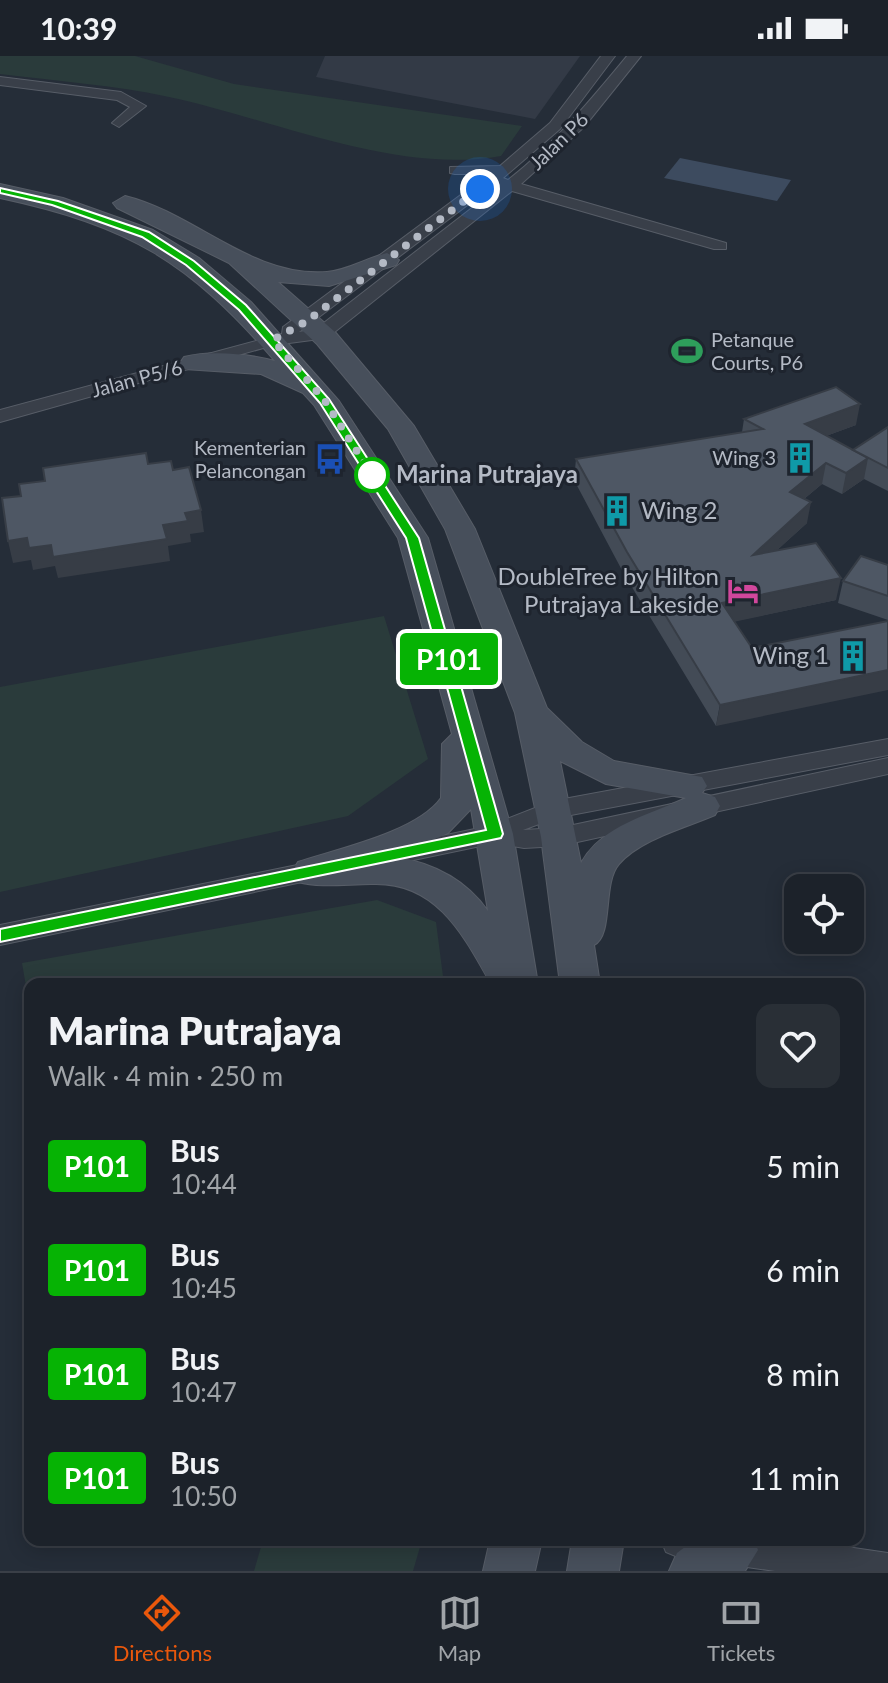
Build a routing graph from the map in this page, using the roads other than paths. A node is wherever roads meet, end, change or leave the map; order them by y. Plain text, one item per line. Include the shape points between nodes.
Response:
1 (608, 56) edge
2 (634, 56) edge
3 (0, 81) edge
4 (119, 123) dead end
5 (0, 174) edge
6 (492, 179) junction
7 (512, 185) junction
8 (0, 191) edge
9 (720, 246) dead end
10 (235, 256) junction
11 (387, 260) junction
12 (242, 307) junction
13 (314, 328) junction
14 (273, 340) junction
15 (193, 363) junction
16 (325, 401) junction
17 (0, 416) edge
18 (452, 670) junction
19 (532, 713) junction
20 (888, 747) edge
21 (888, 766) edge
22 (695, 796) junction
23 (556, 824) junction
24 (495, 834) junction
25 (311, 872) junction
26 (0, 935) edge
27 (511, 978) edge
28 (514, 978) edge
29 (579, 978) edge
30 (581, 978) edge
31 (515, 1546) edge
32 (597, 1546) edge
33 (694, 1546) edge
34 (716, 1554) edge
35 (888, 1570) edge
36 (509, 1571) edge
37 (593, 1571) edge

1 - 6 street, Jalan P6 via 555,126
2 - 7 street, Jalan P6 via 579,124
3 - 4 street via 121,96 139,106
5 - 10 street via 129,204
6 - 7 street
6 - 11 street, Jalan P6
7 - 9 street
7 - 13 street, Jalan P6
8 - 12 street via 55,203 145,235 190,263
10 - 11 street via 278,276 313,279 330,279
10 - 13 street
11 - 13 street, Jalan P6
12 - 14 street
12 - 15 street via 247,321 242,335 231,346
13 - 14 street, Jalan P5/6
13 - 19 street via 400,426 460,529
14 - 15 street, Jalan P5/6
14 - 16 street
15 - 16 street via 273,366
15 - 17 street, Jalan P5/6
16 - 18 street via 413,538
18 - 24 street
18 - 25 street via 460,774 458,800 447,816 429,828
19 - 22 street via 581,762
19 - 23 street
20 - 22 street
21 - 22 street
22 - 23 street
22 - 30 street via 602,858 591,889
23 - 24 street via 524,839
23 - 29 street
24 - 25 street
24 - 28 street
25 - 26 street
25 - 27 street via 402,871 438,885 464,903
31 - 36 street
32 - 37 street
33 - 34 street
34 - 35 street

